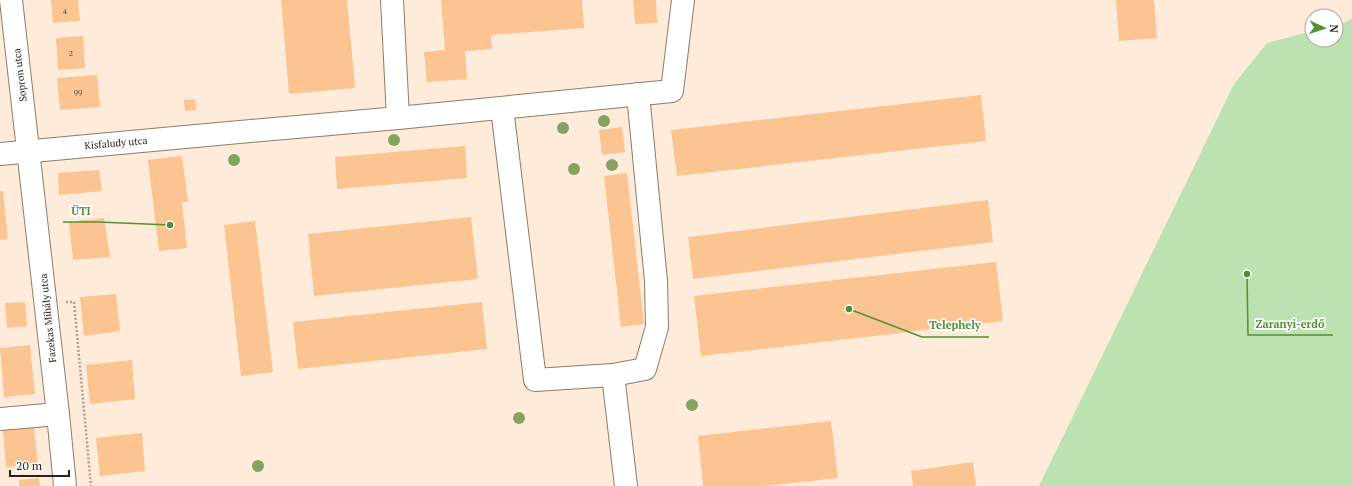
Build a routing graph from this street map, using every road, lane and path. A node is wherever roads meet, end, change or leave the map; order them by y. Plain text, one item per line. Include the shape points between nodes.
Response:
1 (11, 0) edge
2 (392, 0) edge
3 (683, 0) edge
4 (638, 94) junction
5 (502, 108) junction
6 (398, 118) junction
7 (29, 151) junction
8 (0, 154) edge
9 (46, 303) junction
10 (613, 375) junction
11 (58, 414) junction
12 (0, 420) edge
13 (65, 486) edge
14 (91, 486) edge
15 (626, 486) edge

1 - 7 street, Sopron utca
2 - 6 street
3 - 4 street, Kisfaludy utca via 672,91
4 - 5 street, Kisfaludy utca
4 - 10 street via 656,281 657,327 645,369
5 - 6 street, Kisfaludy utca
5 - 10 street via 535,380
6 - 7 street, Kisfaludy utca
7 - 8 street, Kisfaludy utca
7 - 9 street, Fazekas Mihály utca
9 - 11 street, Fazekas Mihály utca
9 - 14 path via 74,302
10 - 15 street
11 - 12 street
11 - 13 street, Fazekas Mihály utca

